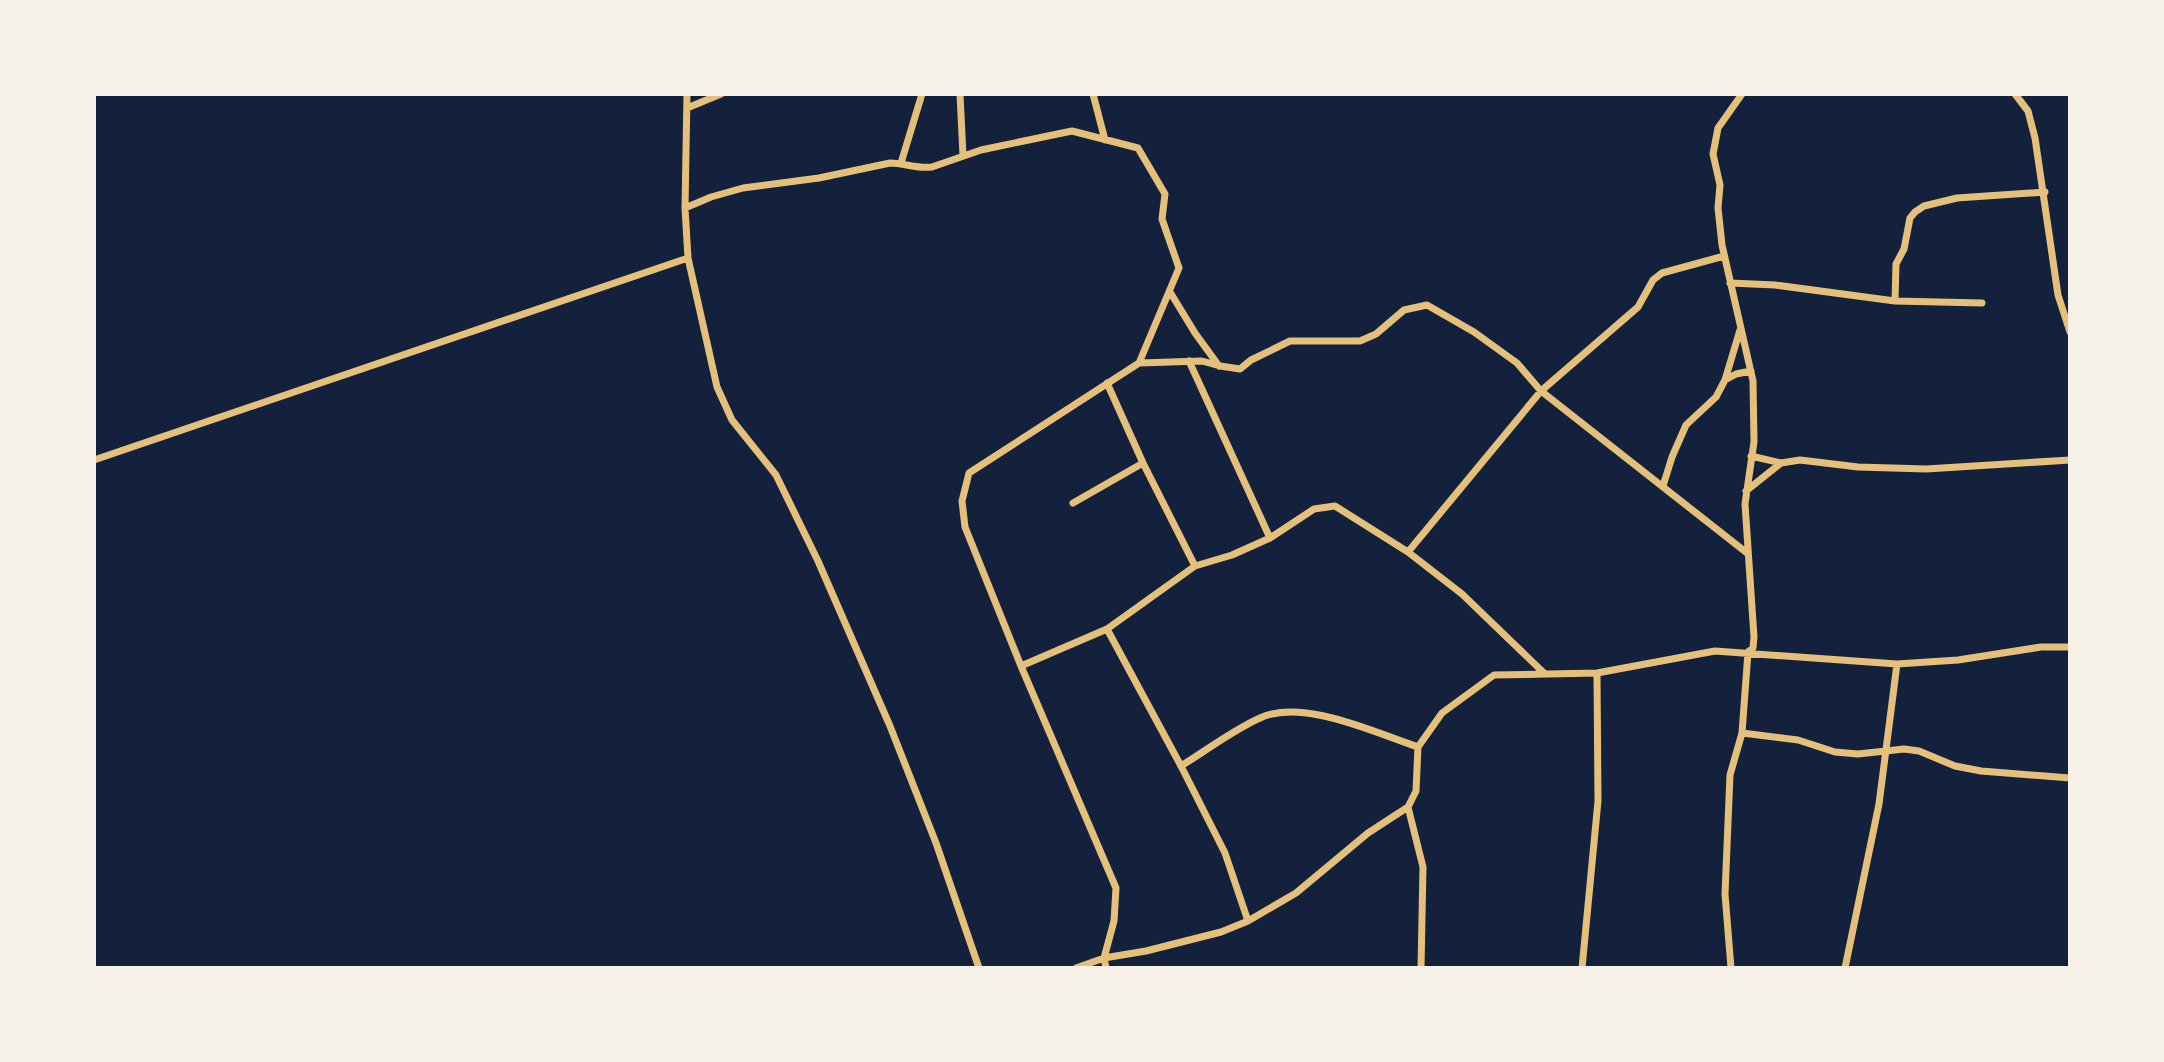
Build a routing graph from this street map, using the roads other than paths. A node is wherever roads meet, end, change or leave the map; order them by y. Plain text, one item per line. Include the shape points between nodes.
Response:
1 (687, 94) edge
2 (721, 94) edge
3 (922, 94) edge
4 (960, 94) edge
5 (1093, 94) edge
6 (1742, 94) edge
7 (2015, 94) edge
8 (687, 108) junction
9 (1105, 140) junction
10 (963, 156) junction
11 (901, 163) junction
12 (2045, 192) junction
13 (685, 208) junction
14 (1724, 256) junction
15 (688, 258) junction
16 (1730, 283) junction
17 (1170, 292) junction
18 (1895, 301) junction
19 (1982, 303) dead end
20 (1741, 328) junction
21 (2070, 332) edge
22 (1189, 361) junction
23 (1139, 363) junction
24 (1220, 366) junction
25 (1751, 371) junction
26 (1725, 380) junction
27 (1107, 383) junction
28 (1541, 391) junction
29 (1751, 456) junction
30 (94, 460) edge
31 (2070, 460) edge
32 (1143, 463) junction
33 (1781, 463) junction
34 (1663, 486) junction
35 (1746, 491) junction
36 (1073, 503) dead end
37 (1270, 538) junction
38 (1408, 552) junction
39 (1747, 552) junction
40 (1195, 566) junction
41 (1107, 629) junction
42 (2070, 647) edge
43 (1748, 652) junction
44 (1897, 664) junction
45 (1021, 666) junction
46 (1597, 673) junction
47 (1545, 674) junction
48 (1742, 733) junction
49 (1418, 747) junction
50 (1885, 753) junction
51 (1181, 766) junction
52 (2070, 778) edge
53 (1408, 807) junction
54 (1248, 921) junction
55 (1104, 958) junction
56 (979, 968) edge
57 (1076, 968) edge
58 (1106, 968) edge
59 (1421, 968) edge
60 (1582, 968) edge
61 (1731, 968) edge
62 (1845, 968) edge

1 - 8 street
2 - 8 street
3 - 11 street
4 - 10 street
5 - 9 street
6 - 14 street via 1714,140
7 - 12 street via 2028,111
8 - 13 street
9 - 10 street via 1072,131
9 - 17 street via 1138,148 1165,194 1163,219 1179,268
10 - 11 street via 925,168
11 - 13 street via 743,188
12 - 18 street via 1957,198 1915,212 1896,264
12 - 21 street via 2058,295
13 - 15 street
14 - 16 street
14 - 28 street via 1662,273 1638,307
15 - 30 street
15 - 56 street via 718,387 732,419 776,475 818,561 890,726
16 - 18 street
16 - 20 street
17 - 23 street
17 - 24 street
18 - 19 street
20 - 25 street
20 - 26 street
22 - 23 street
22 - 24 street
22 - 37 street
23 - 27 street
24 - 28 street via 1240,369 1290,341 1360,341 1404,310 1427,305 1517,363
25 - 26 street
25 - 29 street
26 - 34 street via 1716,397 1686,425
27 - 32 street
27 - 45 street via 970,474 962,501 965,527
28 - 34 street
28 - 38 street
29 - 33 street
29 - 35 street
31 - 33 street via 1926,470 1800,460
32 - 36 street
32 - 40 street
33 - 35 street
34 - 39 street
35 - 39 street
37 - 38 street via 1314,509 1335,506
37 - 40 street
38 - 47 street via 1462,594
39 - 43 street via 1754,637
40 - 41 street
41 - 45 street
41 - 51 street
42 - 44 street
43 - 44 street
43 - 46 street via 1714,651
43 - 48 street
44 - 50 street
45 - 55 street via 1116,888 1114,921
46 - 47 street
46 - 60 street via 1598,801
47 - 49 street via 1494,675 1442,713
48 - 50 street via 1798,740 1835,752
48 - 61 street via 1730,775 1725,894
49 - 51 street via 1312,712 1287,712 1262,717
49 - 53 street via 1416,791
50 - 52 street via 1919,751 1981,771
50 - 62 street via 1880,804
51 - 54 street via 1225,853
53 - 54 street via 1296,893
53 - 59 street via 1423,867
54 - 55 street via 1221,932
55 - 57 street
55 - 58 street

